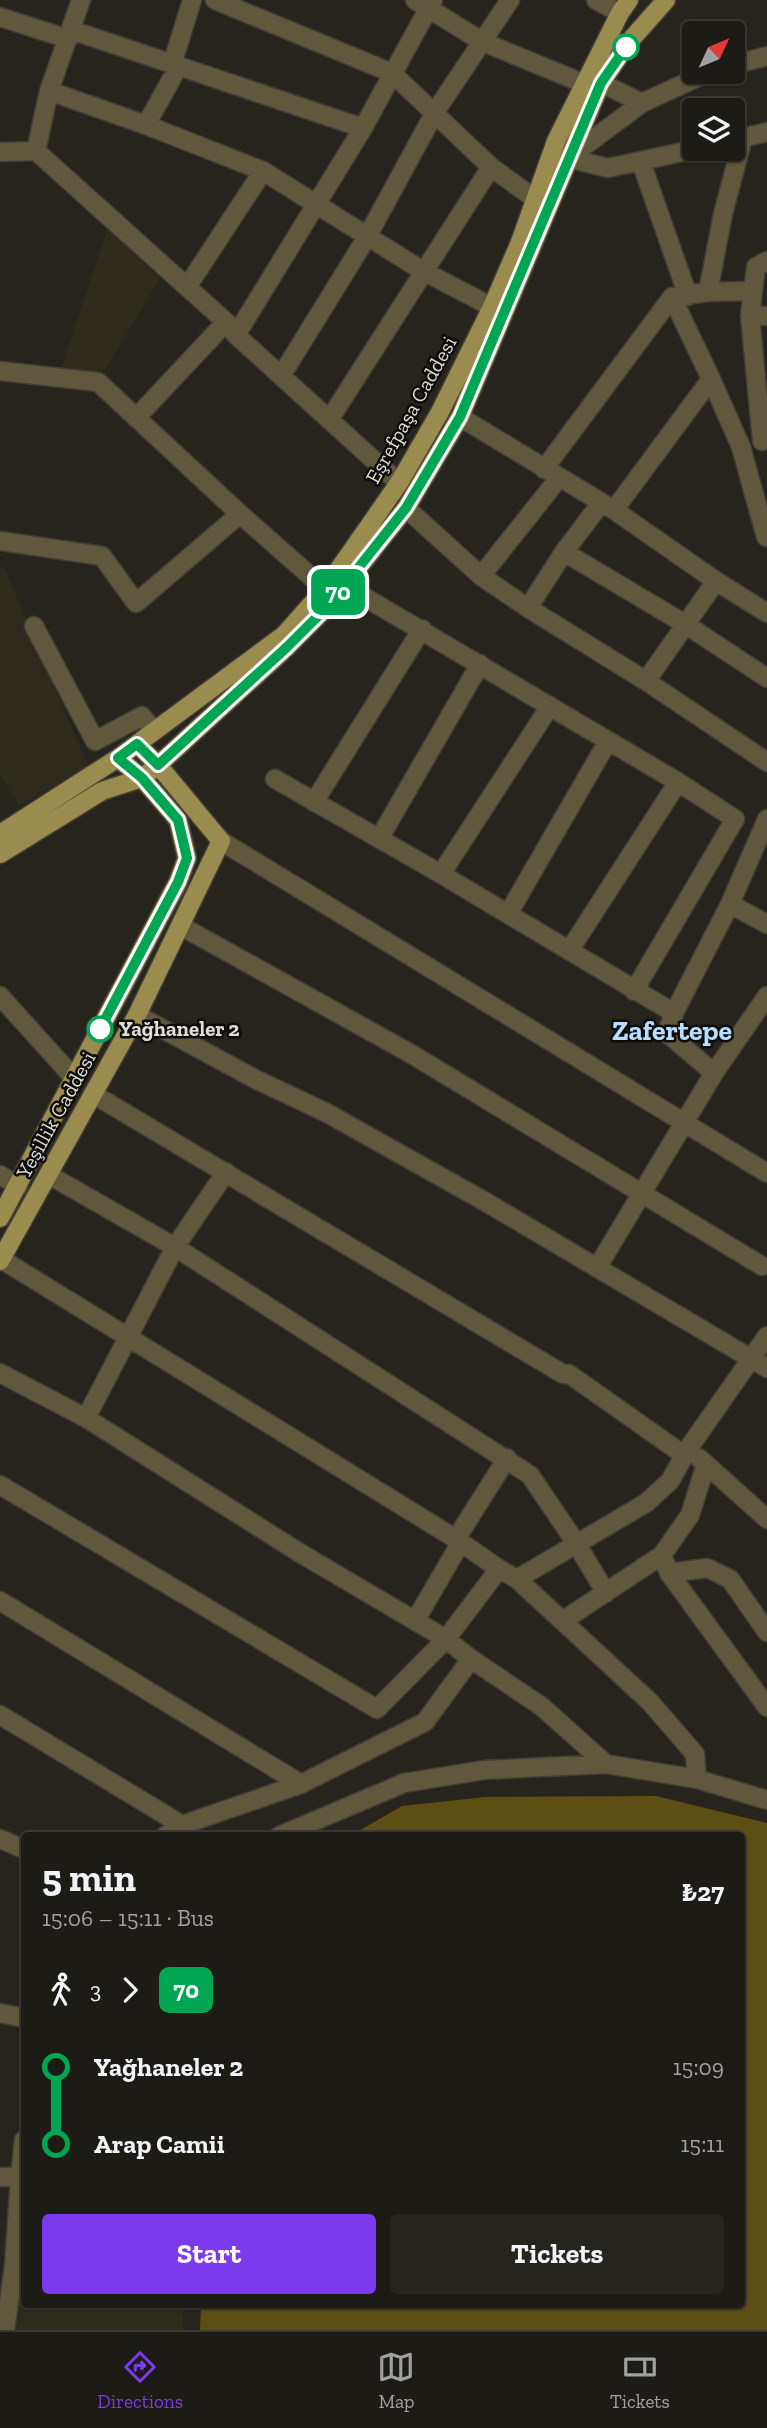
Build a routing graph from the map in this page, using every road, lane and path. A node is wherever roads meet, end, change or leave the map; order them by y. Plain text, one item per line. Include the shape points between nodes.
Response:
1 (81, 0) edge
2 (192, 0) edge
3 (215, 0) edge
4 (510, 0) edge
5 (596, 0) edge
6 (666, 0) edge
7 (425, 3) edge
8 (625, 6) edge
9 (0, 17) edge
10 (70, 34) junction
11 (483, 42) junction
12 (767, 56) edge
13 (746, 62) edge
14 (172, 65) junction
15 (392, 72) junction
16 (593, 83) junction
17 (683, 84) edge
18 (49, 91) junction
19 (642, 103) junction
20 (435, 112) junction
21 (146, 125) junction
22 (363, 128) junction
23 (767, 132) edge
24 (745, 137) edge
25 (556, 141) junction
26 (36, 151) junction
27 (0, 152) edge
28 (682, 152) edge
29 (568, 158) junction
30 (734, 161) edge
31 (640, 162) junction
32 (491, 167) junction
33 (262, 172) junction
34 (535, 199) junction
35 (315, 205) junction
36 (367, 237) junction
37 (767, 261) edge
38 (423, 271) junction
39 (187, 287) junction
40 (708, 292) junction
41 (753, 292) junction
42 (680, 296) junction
43 (492, 307) junction
44 (759, 316) edge
45 (231, 329) junction
46 (0, 371) edge
47 (281, 376) junction
48 (711, 379) junction
49 (460, 417) junction
50 (136, 418) junction
51 (329, 420) junction
52 (764, 441) edge
53 (741, 447) junction
54 (551, 473) junction
55 (399, 483) junction
56 (608, 507) junction
57 (406, 508) junction
58 (240, 514) junction
59 (766, 537) edge
60 (0, 541) edge
61 (564, 552) junction
62 (481, 576) junction
63 (716, 581) junction
64 (344, 584) junction
65 (325, 589) junction
66 (528, 608) junction
67 (767, 612) edge
68 (685, 624) junction
69 (34, 626) dead end
70 (422, 629) junction
71 (480, 664) junction
72 (767, 678) edge
73 (646, 681) junction
74 (550, 706) junction
75 (154, 731) junction
76 (608, 741) junction
77 (137, 744) junction
78 (118, 758) junction
79 (767, 762) edge
80 (158, 765) junction
81 (142, 778) junction
82 (275, 779) dead end
83 (678, 782) junction
84 (314, 802) junction
85 (767, 819) edge
86 (0, 834) edge
87 (379, 839) junction
88 (221, 841) junction
89 (0, 854) edge
90 (441, 874) junction
91 (730, 904) junction
92 (508, 914) junction
93 (767, 924) edge
94 (181, 926) junction
95 (569, 951) junction
96 (634, 991) junction
97 (0, 996) edge
98 (767, 996) edge
99 (674, 1013) junction
100 (137, 1014) junction
101 (714, 1073) junction
102 (74, 1078) junction
103 (93, 1094) junction
104 (685, 1122) junction
105 (226, 1172) junction
106 (767, 1173) edge
107 (0, 1175) edge
108 (49, 1175) junction
109 (18, 1186) junction
110 (643, 1193) junction
111 (0, 1218) edge
112 (175, 1247) junction
113 (1, 1260) edge
114 (762, 1266) dead end
115 (597, 1268) junction
116 (128, 1336) junction
117 (767, 1336) edge
118 (750, 1359) junction
119 (767, 1368) edge
120 (0, 1373) edge
121 (86, 1418) junction
122 (686, 1452) junction
123 (507, 1458) junction
124 (706, 1464) junction
125 (0, 1485) edge
126 (767, 1519) edge
127 (458, 1540) junction
128 (576, 1543) junction
129 (662, 1555) junction
130 (499, 1569) junction
131 (669, 1573) junction
132 (517, 1579) junction
133 (606, 1593) junction
134 (0, 1601) edge
135 (564, 1620) junction
136 (415, 1621) junction
137 (767, 1632) edge
138 (446, 1639) junction
139 (471, 1659) junction
140 (767, 1707) edge
141 (0, 1715) edge
142 (606, 1764) junction
143 (697, 1779) junction
144 (301, 1784) junction
145 (767, 1800) edge
146 (182, 1825) junction
147 (171, 1832) edge
148 (288, 1832) edge
149 (0, 1839) edge
150 (21, 1848) edge
151 (0, 2013) edge
152 (21, 2017) edge
153 (0, 2177) edge
154 (21, 2177) edge
155 (21, 2183) edge
156 (7, 2266) edge
157 (5, 2330) edge

1 - 10 street
2 - 14 street
3 - 15 street
4 - 11 street
5 - 8 street
6 - 16 main road, Eşrefpaşa Caddesi
7 - 11 street
7 - 15 street
8 - 16 main road, Eşrefpaşa Caddesi
9 - 10 street
10 - 14 street
10 - 18 street
11 - 16 street
11 - 20 street
12 - 13 street
14 - 21 street via 177,69
14 - 22 street
15 - 20 street
15 - 22 street
16 - 19 street
16 - 25 main road, Eşrefpaşa Caddesi
16 - 29 main road, Eşrefpaşa Caddesi
17 - 19 street
18 - 21 street
18 - 26 street
19 - 29 street
20 - 32 street
20 - 36 street
21 - 33 street
22 - 35 street
23 - 24 street
25 - 29 street
25 - 34 main road, Eşrefpaşa Caddesi
26 - 27 street
26 - 39 street
28 - 31 street
29 - 31 street via 608,168
29 - 49 main road, Eşrefpaşa Caddesi
30 - 40 street
31 - 42 street
32 - 34 street
32 - 38 street
33 - 35 street
33 - 39 street
34 - 43 main road, Eşrefpaşa Caddesi
35 - 36 street
35 - 45 street
36 - 38 street
36 - 47 street
37 - 41 street via 756,267
38 - 43 street
38 - 51 street
39 - 45 street
40 - 41 street
40 - 42 street
41 - 44 street
42 - 48 street
42 - 54 street
43 - 55 main road, Eşrefpaşa Caddesi
44 - 52 street
45 - 47 street
45 - 50 street
46 - 50 street via 98,382
47 - 51 street
48 - 53 street
48 - 56 street
49 - 54 street
49 - 57 main road, Eşrefpaşa Caddesi
50 - 58 street
51 - 55 street
52 - 53 street
53 - 59 street
54 - 56 street
54 - 62 street
55 - 65 main road, Eşrefpaşa Caddesi
56 - 61 street
56 - 63 street
57 - 62 street
57 - 64 main road, Eşrefpaşa Caddesi
58 - 60 street via 136,603 102,556
58 - 65 street
61 - 66 street
61 - 68 street
62 - 66 street
63 - 67 street
63 - 68 street
64 - 70 street
64 - 80 main road, Eşrefpaşa Caddesi via 287,647
65 - 75 main road, Eşrefpaşa Caddesi via 284,635
66 - 73 street
68 - 72 street
68 - 73 street
69 - 75 street via 95,741 142,716
70 - 71 street
70 - 84 street
71 - 74 street
71 - 87 street
73 - 79 street
74 - 76 street
74 - 90 street
75 - 77 main road, Eşrefpaşa Caddesi
76 - 83 street
76 - 92 street
77 - 78 main road, Eşrefpaşa Caddesi
77 - 80 main road
78 - 81 main road, Yeşillik Caddesi
78 - 86 main road, Eşrefpaşa Caddesi
80 - 81 main road, Eşrefpaşa Caddesi
80 - 88 main road
81 - 89 main road via 102,790
81 - 102 main road, Yeşillik Caddesi via 178,820 187,858
82 - 84 street
83 - 95 street
83 - 96 street via 735,819
84 - 87 street
85 - 91 street
87 - 90 street
88 - 94 main road, Yeşillik Caddesi
88 - 104 street
90 - 92 street
91 - 93 street
91 - 99 street
92 - 95 street
94 - 100 main road, Yeşillik Caddesi
94 - 110 street via 413,1055
95 - 96 street
96 - 99 street
97 - 102 street
98 - 101 street
99 - 101 street via 667,1033
100 - 103 main road, Yeşillik Caddesi
100 - 115 street via 327,1113
101 - 104 street
102 - 109 main road, Yeşillik Caddesi
103 - 105 street
103 - 108 main road, Yeşillik Caddesi
104 - 106 street
104 - 110 street
105 - 112 street
105 - 122 street via 569,1374
107 - 109 street
108 - 112 street
108 - 113 main road, Yeşillik Caddesi
109 - 111 main road, Yeşillik Caddesi
110 - 114 street
110 - 115 street
112 - 116 street
112 - 123 street
113 - 116 street
115 - 118 street
116 - 121 street
116 - 127 street
117 - 118 street
118 - 119 street
118 - 122 street
120 - 121 street
121 - 136 street
122 - 124 street
122 - 128 street via 670,1481 646,1503
123 - 127 street
123 - 128 street via 530,1475
124 - 126 street
124 - 129 street via 690,1515
125 - 138 street via 377,1709
127 - 130 street
127 - 136 street
128 - 132 street
128 - 133 street
129 - 131 street
129 - 133 street
130 - 132 street
130 - 138 street
131 - 137 street via 707,1568 730,1579
131 - 140 street
132 - 135 street
133 - 135 street
134 - 144 street
135 - 143 street via 650,1702 695,1754
136 - 138 street
138 - 139 street
139 - 142 street via 541,1706
139 - 144 street via 425,1722
141 - 146 street
142 - 143 street
142 - 148 street via 484,1770 404,1783
143 - 145 street
144 - 146 street
146 - 147 street
149 - 150 street
151 - 152 street
153 - 154 street
155 - 156 street
156 - 157 street

